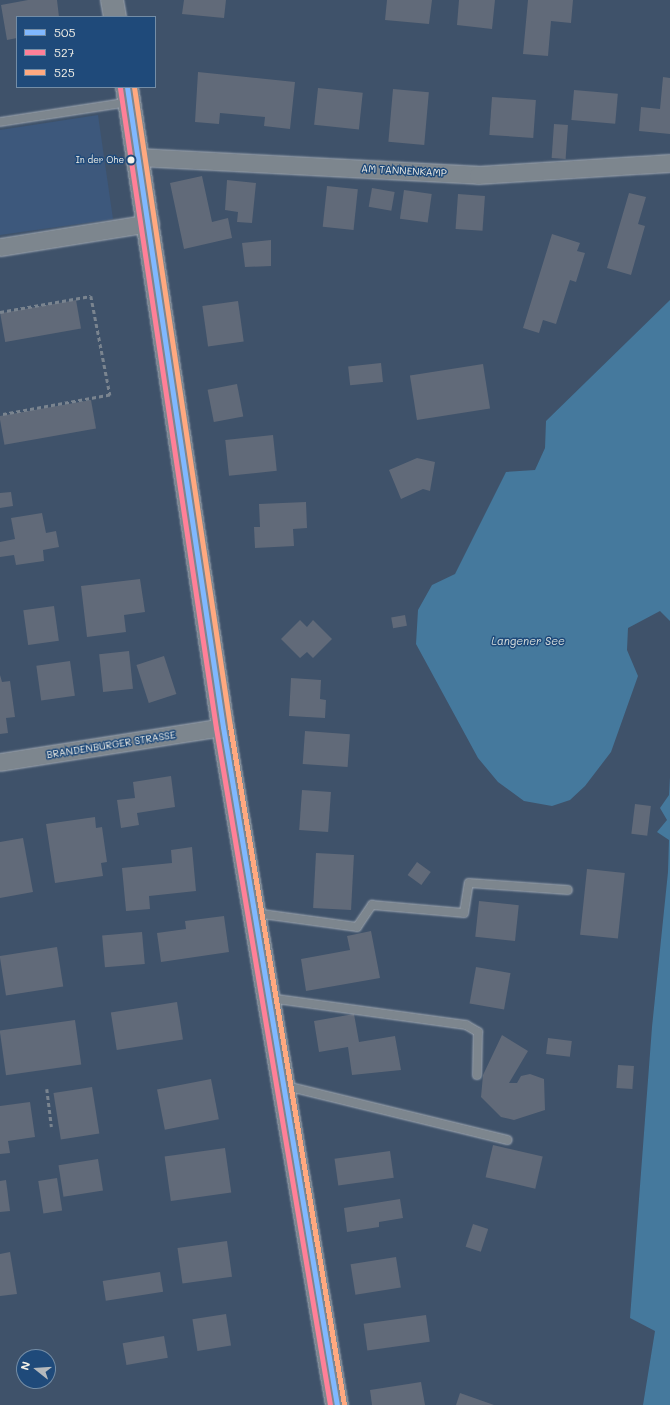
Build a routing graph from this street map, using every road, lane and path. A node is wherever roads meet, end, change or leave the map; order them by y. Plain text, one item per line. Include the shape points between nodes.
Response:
1 (112, 0) edge
2 (115, 16) edge
3 (128, 94) edge
4 (0, 122) edge
5 (138, 158) junction
6 (670, 164) edge
7 (150, 223) junction
8 (0, 247) edge
9 (0, 312) edge
10 (0, 415) edge
11 (223, 727) junction
12 (0, 762) edge
13 (568, 890) dead end
14 (254, 913) junction
15 (268, 998) junction
16 (477, 1075) dead end
17 (283, 1085) junction
18 (47, 1089) dead end
19 (52, 1127) dead end
20 (508, 1140) dead end
21 (337, 1405) edge

1 - 2 main road
3 - 4 lane
3 - 5 main road
5 - 6 street, AM TANNENKAMP via 478,175
5 - 7 main road
7 - 8 street
7 - 11 main road
9 - 10 path via 91,296 110,395
11 - 12 street, BRANDENBURGER STRASSE
11 - 14 main road
13 - 14 lane via 468,883 464,913 372,905 358,927
14 - 15 main road
15 - 16 lane via 466,1025 478,1032
15 - 17 main road
17 - 20 lane
17 - 21 main road
18 - 19 path

